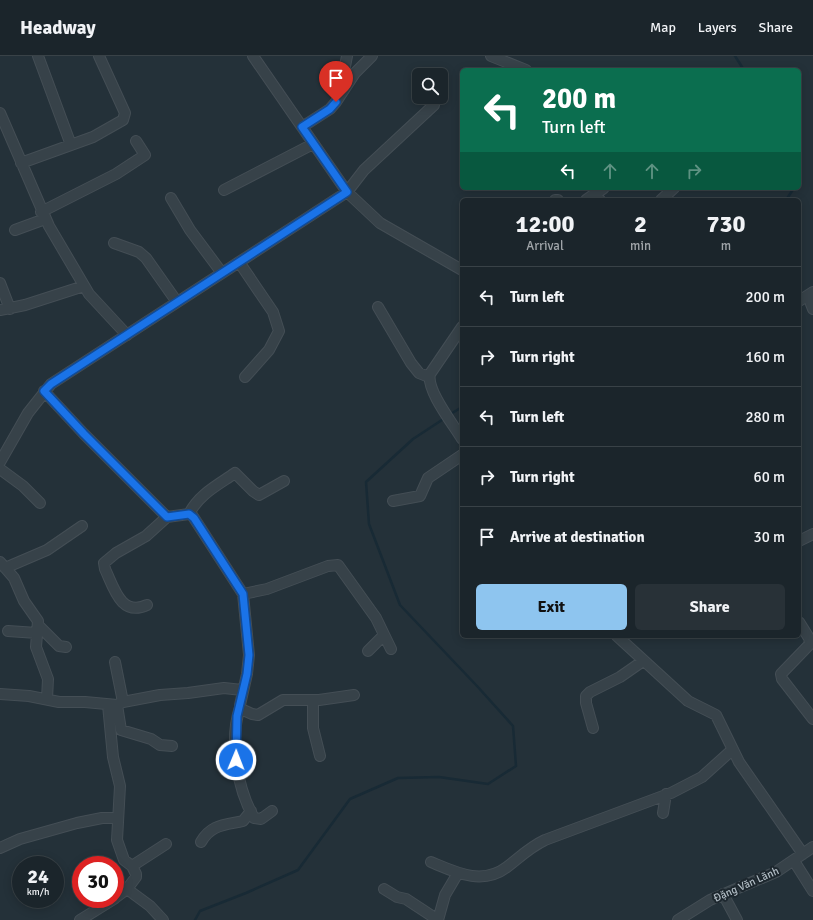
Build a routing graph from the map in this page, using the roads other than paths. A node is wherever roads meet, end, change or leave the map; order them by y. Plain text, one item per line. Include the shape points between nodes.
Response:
1 (38, 56) edge
2 (99, 56) edge
3 (253, 56) edge
4 (347, 56) edge
5 (372, 56) edge
6 (491, 56) edge
7 (521, 68) edge
8 (340, 95) junction
9 (434, 105) dead end
10 (0, 113) edge
11 (302, 127) junction
12 (136, 141) dead end
13 (71, 144) junction
14 (313, 144) junction
15 (20, 163) junction
16 (224, 190) dead end
17 (602, 190) edge
18 (672, 190) edge
19 (347, 192) junction
20 (171, 198) dead end
21 (593, 198) edge
22 (663, 198) edge
23 (43, 216) junction
24 (15, 230) dead end
25 (114, 244) dead end
26 (239, 262) junction
27 (460, 269) edge
28 (222, 273) junction
29 (0, 283) edge
30 (84, 286) junction
31 (807, 296) edge
32 (177, 302) junction
33 (378, 307) dead end
34 (813, 309) edge
35 (5, 310) edge
36 (460, 330) edge
37 (126, 335) junction
38 (245, 377) dead end
39 (429, 377) junction
40 (44, 391) junction
41 (460, 435) edge
42 (460, 456) edge
43 (0, 462) edge
44 (0, 469) edge
45 (284, 482) dead end
46 (393, 501) dead end
47 (40, 503) dead end
48 (189, 514) junction
49 (167, 517) junction
50 (82, 526) dead end
51 (813, 534) edge
52 (801, 540) edge
53 (2, 565) edge
54 (243, 594) junction
55 (147, 605) dead end
56 (801, 625) edge
57 (38, 629) junction
58 (8, 630) dead end
59 (384, 635) junction
60 (618, 638) edge
61 (66, 647) dead end
62 (391, 649) dead end
63 (368, 651) dead end
64 (643, 660) junction
65 (115, 662) dead end
66 (242, 690) junction
67 (0, 694) edge
68 (354, 695) dead end
69 (47, 699) junction
70 (313, 700) junction
71 (116, 704) junction
72 (240, 707) junction
73 (813, 719) edge
74 (593, 728) dead end
75 (172, 746) dead end
76 (732, 750) junction
77 (320, 756) dead end
78 (666, 794) junction
79 (251, 811) junction
80 (272, 811) dead end
81 (663, 813) dead end
82 (117, 818) junction
83 (201, 842) dead end
84 (166, 844) dead end
85 (813, 847) edge
86 (0, 848) edge
87 (803, 854) junction
88 (794, 861) junction
89 (431, 862) dead end
90 (132, 866) junction
91 (458, 873) junction
92 (127, 889) junction
93 (384, 889) dead end
94 (124, 891) edge
95 (813, 891) edge
96 (722, 894) junction
97 (99, 908) edge
98 (80, 920) edge
99 (163, 920) edge
100 (678, 920) edge
101 (737, 920) edge

1 - 13 street
2 - 13 street via 125,116 117,124 93,137
3 - 11 street
4 - 8 street
5 - 8 street via 355,72
6 - 7 street
8 - 11 street via 330,109
9 - 19 street via 364,170
10 - 15 street
11 - 14 street
12 - 23 street via 145,155
13 - 15 street
14 - 16 street
14 - 19 street
15 - 23 street
17 - 21 street
18 - 22 street
19 - 26 street
19 - 27 street via 386,227
20 - 28 street via 190,230
23 - 24 street
23 - 30 street
25 - 32 street via 139,252 146,258
26 - 28 street
26 - 38 street via 273,312 279,331 269,350
28 - 32 street
29 - 35 street
30 - 35 street
30 - 37 street
31 - 34 street
32 - 37 street
33 - 39 street via 411,363 419,373
36 - 39 street
37 - 40 street
39 - 41 street via 430,386
40 - 43 street via 28,413
40 - 49 street
42 - 46 street via 428,478 420,496
44 - 47 street via 24,486
45 - 48 street via 259,495 236,473 204,494
48 - 49 street
48 - 54 street
49 - 55 street via 146,536 104,563 124,605 131,609
50 - 53 street via 47,550
51 - 52 street
53 - 57 street via 14,578 24,601 37,618
54 - 59 street via 267,589 328,566 338,566 376,618
54 - 66 street via 249,655
56 - 73 street via 810,644 781,674 782,679
57 - 58 street
57 - 61 street via 59,646
57 - 69 street via 36,647 48,679
59 - 62 street
59 - 63 street
60 - 64 street
64 - 74 street via 620,677 586,696
64 - 76 street via 688,701 716,715
65 - 71 street
66 - 71 street via 212,689 160,695
66 - 72 street
67 - 69 street
68 - 70 street
69 - 71 street
70 - 72 street via 283,700 258,715 243,711
70 - 77 street via 313,728
71 - 75 street via 121,730 151,739 160,745
71 - 82 street via 113,757 120,786
72 - 79 street via 237,716 238,779
76 - 78 street via 702,777
76 - 87 street
78 - 81 street
78 - 91 street via 545,840 497,873 481,877
79 - 80 street via 254,818 261,819
79 - 83 street via 244,821 216,827
82 - 86 street via 77,823 20,839
82 - 90 street via 119,850 126,863
84 - 90 street
85 - 87 street, Đặng Văn Lãnh
87 - 88 street, Đặng Văn Lãnh
88 - 95 street
88 - 96 street, Đặng Văn Lãnh via 776,872
89 - 91 street
90 - 92 street via 136,877
91 - 93 street via 445,895 438,920 406,899
92 - 94 street
92 - 99 street via 150,906
96 - 100 street, Đặng Văn Lãnh
96 - 101 street
97 - 98 street

